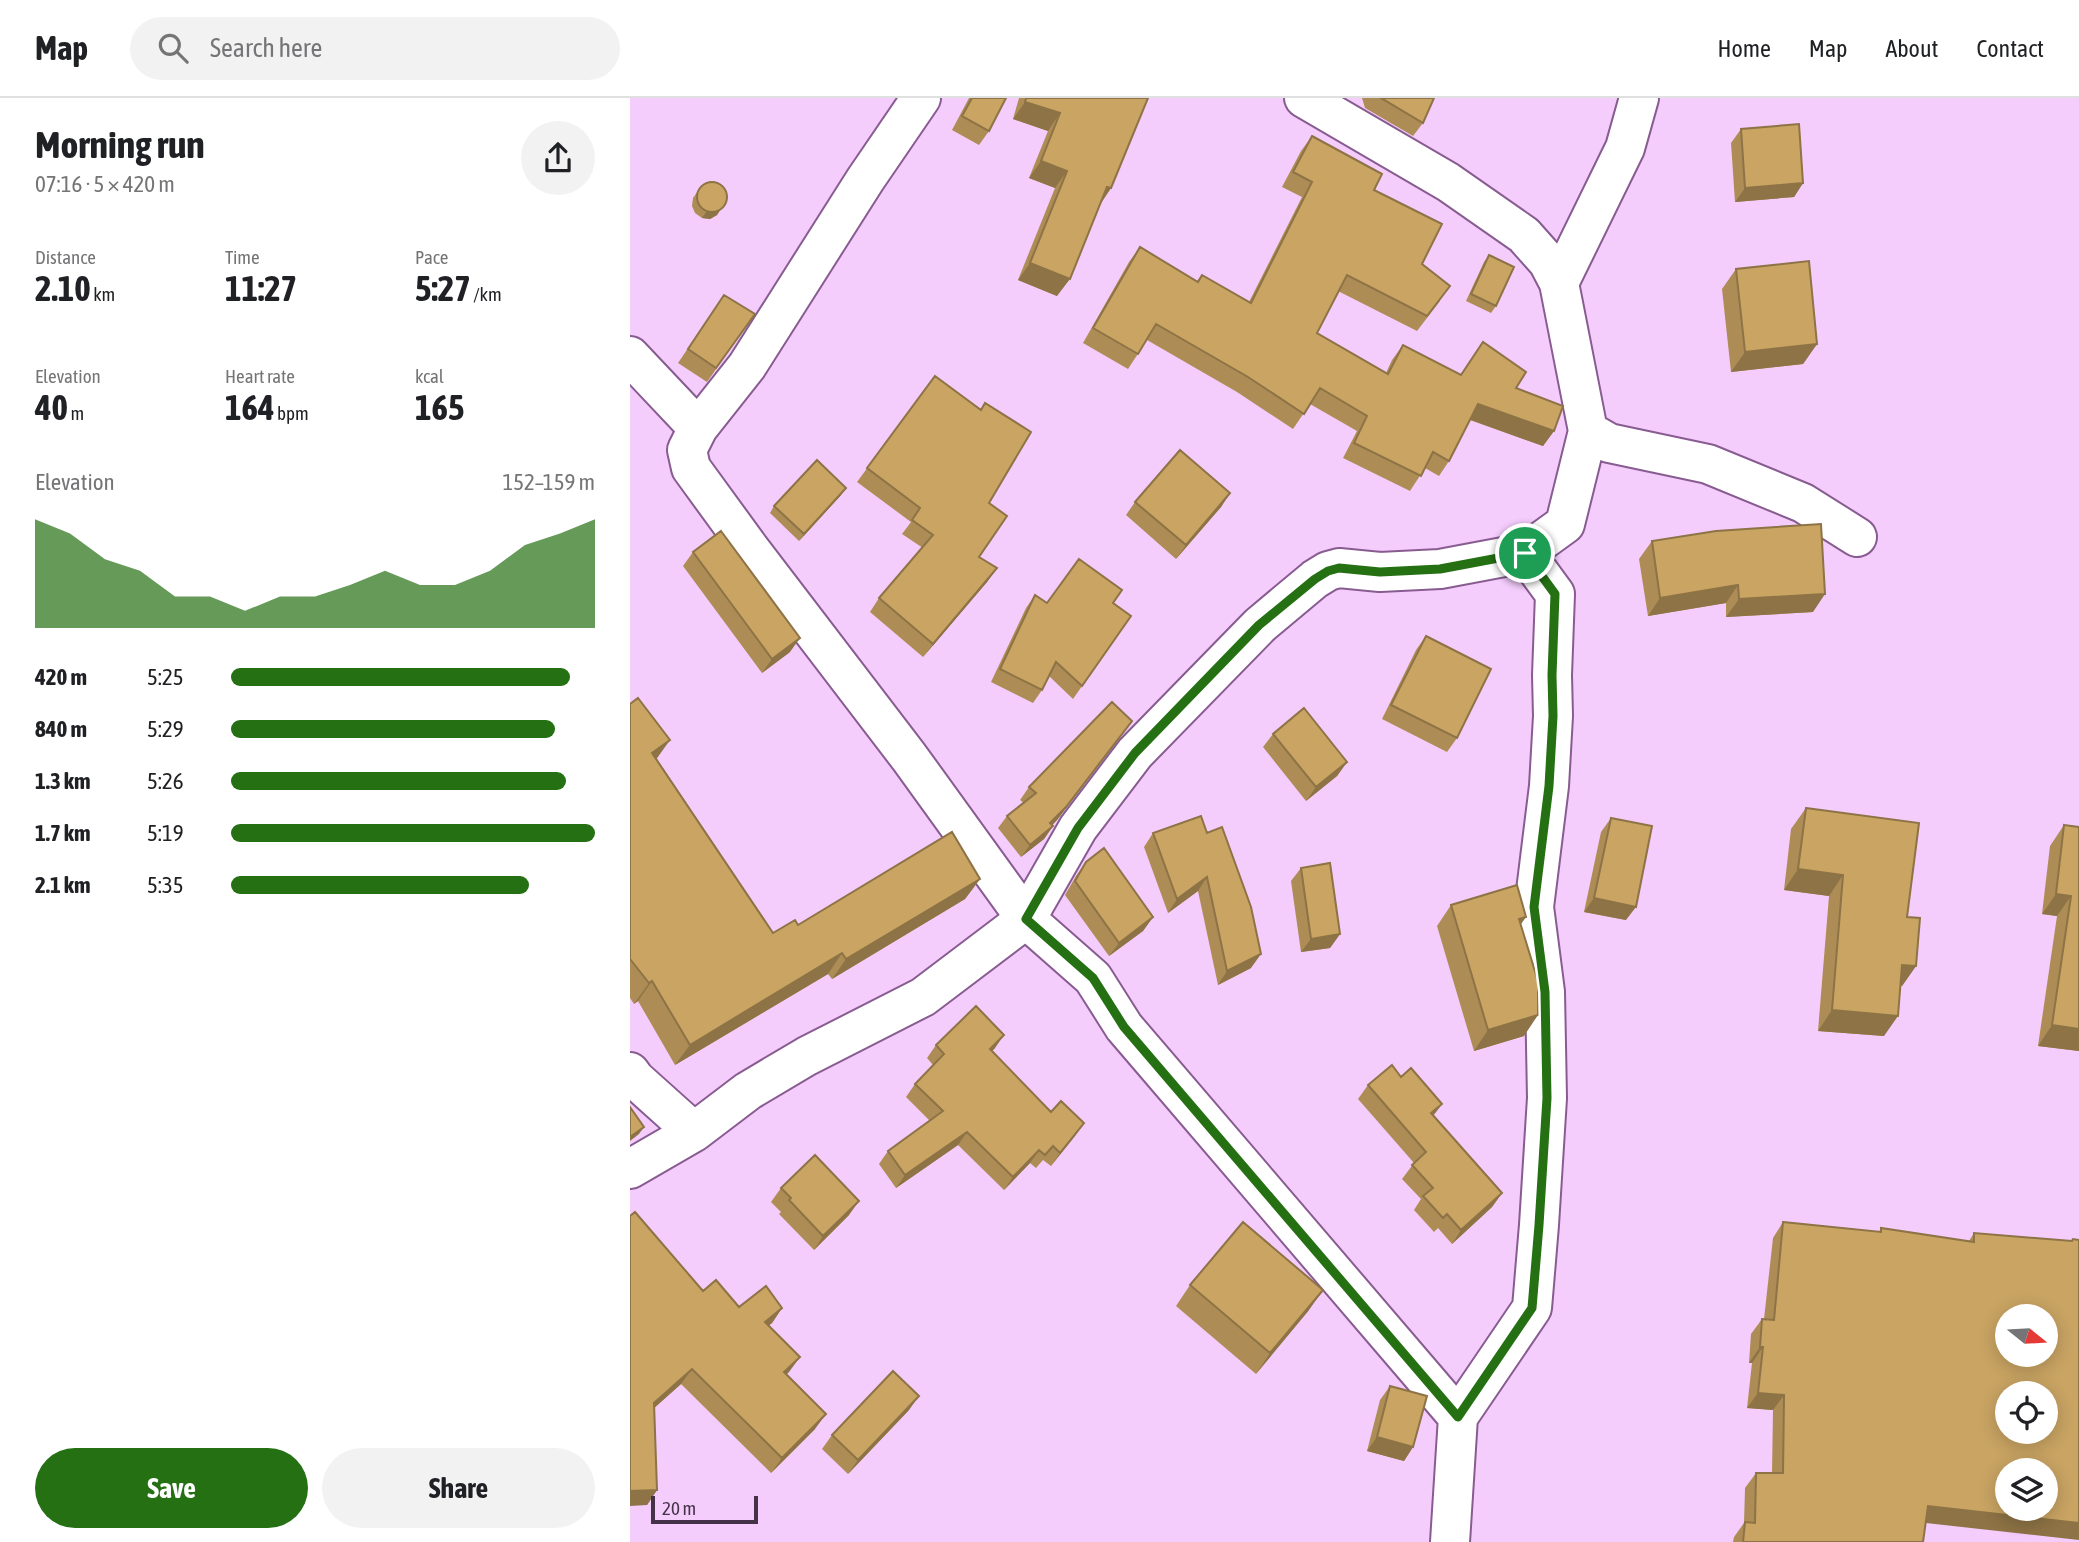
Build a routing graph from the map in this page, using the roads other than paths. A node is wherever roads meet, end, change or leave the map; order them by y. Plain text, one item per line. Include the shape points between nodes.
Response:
1 (921, 98) edge
2 (1304, 98) edge
3 (1639, 98) edge
4 (1559, 283) junction
5 (630, 356) edge
6 (698, 428) junction
7 (1588, 431) junction
8 (1857, 537) dead end
9 (1525, 553) junction
10 (1026, 919) junction
11 (630, 1072) edge
12 (694, 1132) junction
13 (630, 1169) edge
14 (1458, 1417) junction
15 (1450, 1542) edge

1 - 6 street via 747,366
2 - 4 street via 1448,183 1524,235
3 - 4 street via 1625,148
4 - 7 street
5 - 6 street
6 - 10 street via 687,450 691,468
7 - 8 street via 1609,443 1708,464 1803,503
7 - 9 street via 1565,523
9 - 10 street via 1440,569 1380,572 1339,568 1315,579 1259,625 1135,753 1078,828
9 - 14 street via 1555,594 1549,786 1534,907 1545,992 1547,1098 1538,1239 1532,1308
10 - 12 street via 923,997 807,1056 748,1091
10 - 14 street via 1093,978 1124,1027
11 - 12 street
12 - 13 street
14 - 15 street

